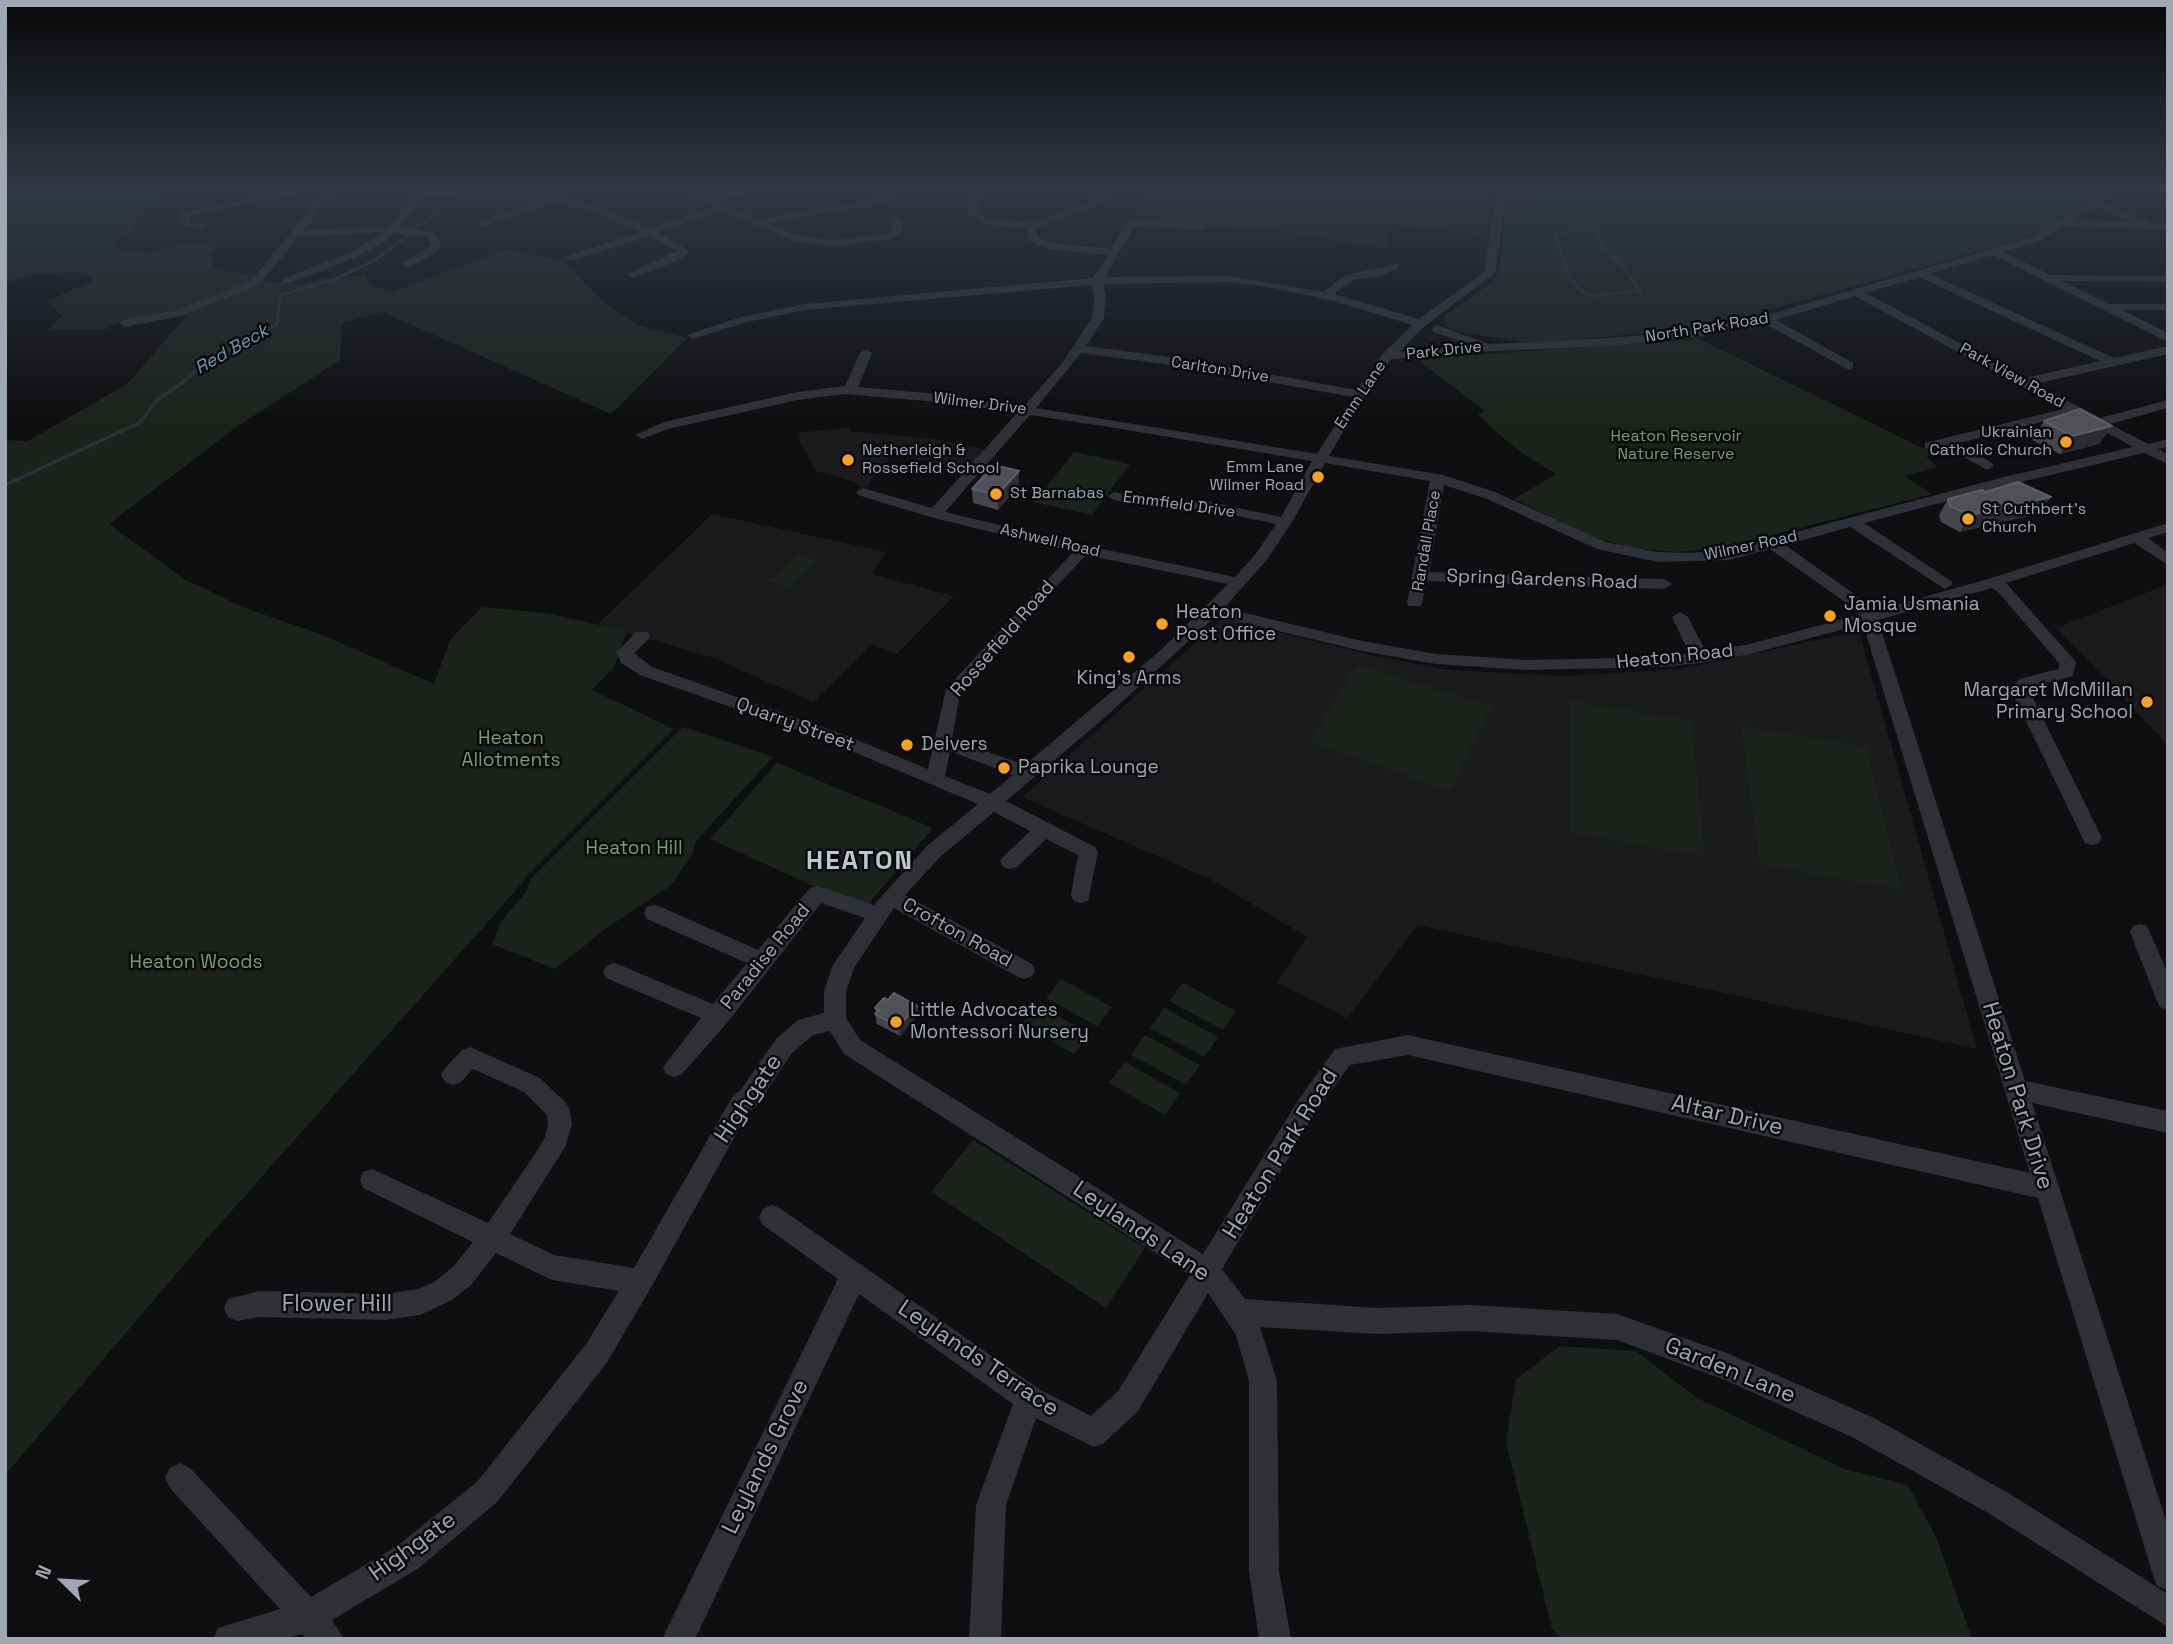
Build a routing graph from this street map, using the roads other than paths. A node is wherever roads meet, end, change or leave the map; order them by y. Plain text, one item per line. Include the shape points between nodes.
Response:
1 (268, 268) edge
2 (320, 268) edge
3 (651, 268) edge
4 (1105, 268) edge
5 (1391, 268) edge
6 (1490, 268) edge
7 (1938, 268) edge
8 (2026, 268) edge
9 (1919, 273) junction
10 (634, 275) dead end
11 (2046, 278) junction
12 (2168, 279) edge
13 (286, 281) dead end
14 (1097, 281) junction
15 (1857, 293) junction
16 (1325, 296) junction
17 (2104, 307) junction
18 (2168, 307) edge
19 (1766, 319) junction
20 (125, 323) dead end
21 (1420, 323) junction
22 (1437, 328) dead end
23 (693, 335) dead end
24 (2168, 338) edge
25 (1490, 347) junction
26 (1079, 349) junction
27 (2168, 350) edge
28 (866, 353) dead end
29 (1388, 355) junction
30 (2114, 363) junction
31 (1849, 366) dead end
32 (2025, 382) junction
33 (850, 390) junction
34 (1360, 394) junction
35 (2168, 404) edge
36 (1028, 410) junction
37 (2074, 410) junction
38 (2098, 423) junction
39 (642, 435) dead end
40 (1950, 443) junction
41 (2168, 443) edge
42 (1930, 446) dead end
43 (2147, 449) junction
44 (1319, 458) junction
45 (2168, 460) edge
46 (1987, 466) dead end
47 (1438, 478) junction
48 (863, 492) dead end
49 (1114, 496) dead end
50 (935, 514) junction
51 (1285, 522) junction
52 (1852, 522) junction
53 (2168, 527) edge
54 (2136, 537) junction
55 (1774, 544) junction
56 (1083, 550) junction
57 (1658, 557) junction
58 (2168, 560) edge
59 (1420, 576) junction
60 (1239, 582) junction
61 (1994, 582) junction
62 (1945, 584) dead end
63 (1415, 603) dead end
64 (1213, 610) junction
65 (1680, 617) dead end
66 (1872, 617) junction
67 (642, 636) dead end
68 (1700, 658) junction
69 (943, 742) junction
70 (1026, 773) junction
71 (935, 779) junction
72 (991, 802) junction
73 (1044, 829) junction
74 (2092, 838) dead end
75 (1010, 862) dead end
76 (1080, 895) dead end
77 (891, 897) junction
78 (654, 913) dead end
79 (877, 914) junction
80 (2140, 932) dead end
81 (763, 961) junction
82 (1024, 970) dead end
83 (614, 972) dead end
84 (2168, 1001) edge
85 (719, 1016) junction
86 (835, 1020) junction
87 (1408, 1045) joint
88 (674, 1068) dead end
89 (453, 1075) dead end
90 (2015, 1089) junction
91 (2168, 1122) edge
92 (372, 1180) dead end
93 (2046, 1188) junction
94 (772, 1217) dead end
95 (493, 1237) junction
96 (1208, 1273) junction
97 (853, 1275) junction
98 (640, 1282) junction
99 (237, 1308) dead end
100 (1239, 1312) junction
101 (1029, 1399) junction
102 (180, 1478) dead end
103 (2168, 1575) edge
104 (2168, 1612) edge
105 (317, 1628) edge
106 (229, 1639) edge
107 (678, 1639) edge
108 (985, 1639) edge
109 (1275, 1639) edge

1 - 20 street via 255,283 177,314
2 - 13 street
3 - 10 street
4 - 14 street
5 - 16 street via 1350,277
6 - 21 street, Emm Lane via 1489,273
7 - 9 street, North Park Road
8 - 11 street
9 - 15 street, North Park Road
9 - 30 street
11 - 12 street
11 - 17 street
14 - 16 street, Park Drive via 1229,279
14 - 23 street, Park Drive via 782,310
14 - 26 street via 1098,318
15 - 19 street, North Park Road
15 - 32 street, Park View Road
16 - 21 street, Park Drive
17 - 18 street
17 - 24 street
19 - 25 street, North Park Road via 1690,334 1612,342
19 - 31 street
21 - 29 street, Emm Lane
22 - 25 street, Park Drive
25 - 29 street, Park Drive
26 - 34 street, Carlton Drive
26 - 36 street
27 - 30 street
28 - 33 street
29 - 34 street, Emm Lane
30 - 32 street
32 - 37 street, Park View Road
33 - 36 street, Wilmer Drive
33 - 39 street, Wilmer Drive via 797,396
34 - 44 street, Emm Lane
35 - 38 street
36 - 44 street, Wilmer Drive
36 - 50 street
37 - 38 street, Park View Road
37 - 40 street
38 - 43 street, Park View Road
40 - 42 street
40 - 46 street
41 - 43 street, Wilmer Road
43 - 45 street, Park View Road
43 - 52 street, Wilmer Road
44 - 47 street, Wilmer Road
44 - 51 street, Emm Lane
47 - 57 street, Wilmer Road via 1490,495 1602,546
47 - 59 street, Randall Place
48 - 50 street, Ashwell Road
49 - 51 street, Emmfield Drive via 1167,506 1205,505
50 - 56 street, Ashwell Road
51 - 60 street, Emm Lane
52 - 55 street, Wilmer Road
52 - 62 street
53 - 54 street, Heaton Road
54 - 58 street
54 - 61 street, Heaton Road
55 - 57 street, Wilmer Road via 1729,555
55 - 66 street
56 - 60 street, Ashwell Road
56 - 69 street, Rossefield Road via 952,693
57 - 59 street, Spring Gardens Road via 1667,592
59 - 63 street, Randall Place
60 - 64 street, Emm Lane
61 - 66 street, Heaton Road
61 - 74 street via 2068,662 2067,672 2025,683 2020,690
64 - 68 street, Heaton Road via 1436,659 1527,665
64 - 70 street
65 - 68 street
66 - 68 street, Heaton Road
66 - 90 street, Heaton Park Drive
67 - 71 street, Quarry Street via 625,652 627,659 646,671 836,738
69 - 70 street
69 - 71 street, Rossefield Road
70 - 72 street
71 - 72 street, Quarry Street
72 - 73 street, Quarry Street
72 - 77 street via 934,851
73 - 75 street
73 - 76 street, Quarry Street via 1088,852
77 - 79 street
77 - 82 street, Crofton Road
78 - 81 street
79 - 81 street, Paradise Road via 817,894
79 - 86 street via 844,965 835,991
80 - 84 street
81 - 85 street, Paradise Road
83 - 85 street
85 - 88 street, Paradise Road
86 - 96 street, Leylands Lane via 852,1046
86 - 98 street, Highgate via 806,1027 784,1046 747,1101 742,1101
87 - 93 street, Altar Drive
87 - 96 street, Heaton Park Road via 1343,1056 1307,1106
89 - 95 street, Flower Hill via 470,1058 532,1085 558,1110 557,1139
90 - 91 street
90 - 93 street, Heaton Park Drive
92 - 95 street
93 - 103 street, Heaton Park Drive
94 - 97 street, Leylands Terrace
95 - 98 street via 552,1267
95 - 99 street, Flower Hill via 462,1276 420,1302 385,1307 259,1304
96 - 100 street, Leylands Lane
96 - 101 street, Leylands Terrace via 1128,1401 1094,1433
97 - 101 street, Leylands Terrace
97 - 107 street, Leylands Grove
98 - 105 street, Highgate via 596,1354 487,1492
100 - 104 street, Garden Lane via 1377,1321 1471,1318 1617,1327 1730,1368 1862,1427 2000,1504
100 - 109 street, Leylands Lane via 1263,1381 1264,1571
101 - 108 street via 991,1505
102 - 105 street
105 - 106 street, Highgate

